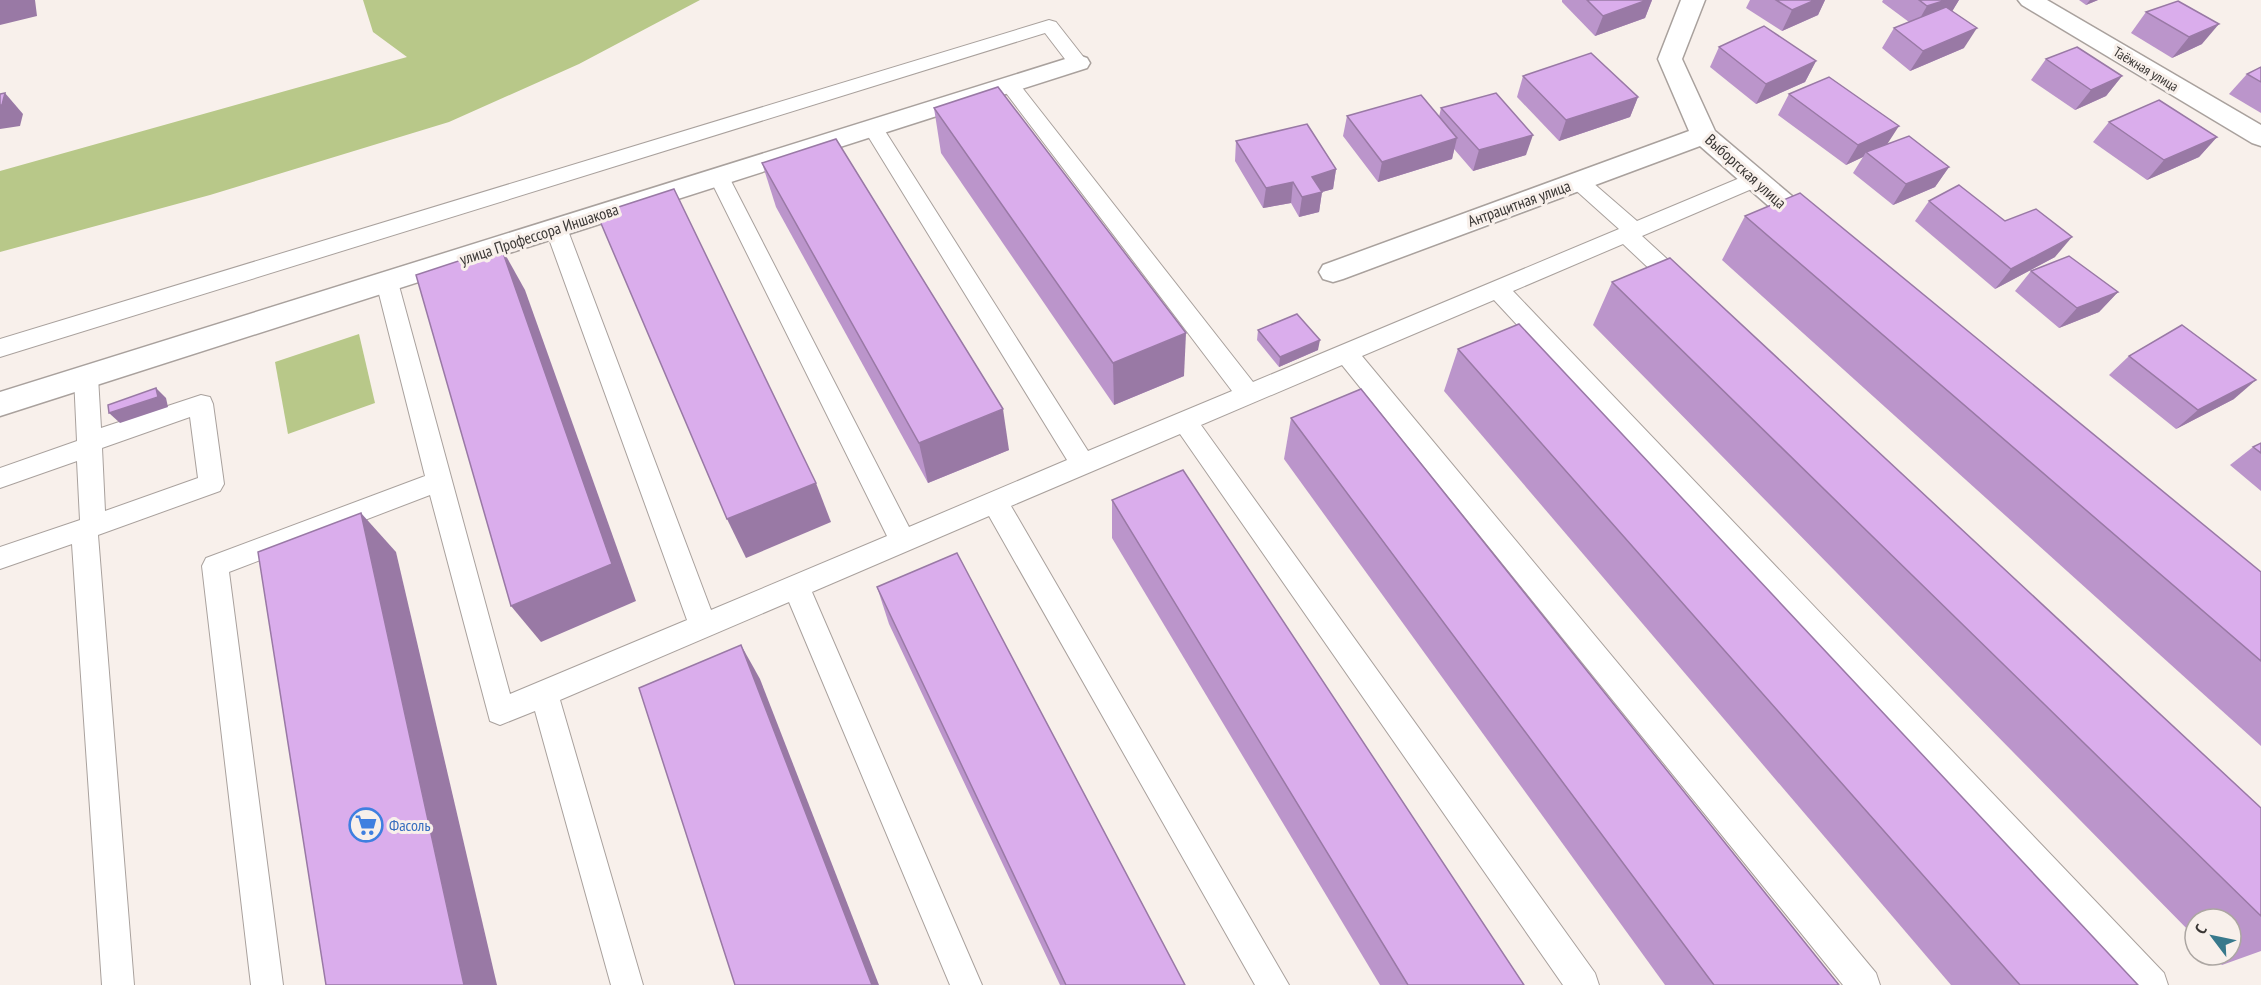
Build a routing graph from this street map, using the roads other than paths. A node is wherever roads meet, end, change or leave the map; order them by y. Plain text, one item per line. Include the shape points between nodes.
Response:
1 (1693, 0) edge
2 (2030, 0) edge
3 (1078, 63) joint
4 (1010, 85) junction
5 (873, 128) junction
6 (1704, 135) junction
7 (2261, 137) edge
8 (719, 177) junction
9 (1754, 180) junction
10 (1578, 181) junction
11 (556, 228) junction
12 (1630, 233) junction
13 (1837, 249) edge
14 (1334, 272) dead end
15 (387, 282) junction
16 (1497, 289) junction
17 (1696, 299) edge
18 (0, 348) edge
19 (1347, 353) junction
20 (86, 377) junction
21 (1249, 394) junction
22 (0, 404) edge
23 (1184, 421) junction
24 (89, 444) junction
25 (1083, 464) junction
26 (0, 478) edge
27 (440, 481) junction
28 (995, 502) junction
29 (88, 527) junction
30 (903, 541) junction
31 (0, 558) edge
32 (796, 586) junction
33 (703, 626) junction
34 (544, 693) junction
35 (118, 985) edge
36 (267, 985) edge
37 (627, 985) edge
38 (966, 985) edge
39 (1273, 985) edge
40 (1583, 985) edge
41 (1864, 985) edge
42 (2152, 985) edge

1 - 6 street, Выборгская улица via 1670,59
2 - 7 street, Таёжная улица
3 - 4 street, улица Профессора Иншакова
3 - 18 lane via 1049,26
4 - 5 street, улица Профессора Иншакова
4 - 21 lane
5 - 8 street, улица Профессора Иншакова
5 - 25 lane
6 - 9 street, Выборгская улица
6 - 10 street, Антрацитная улица
8 - 11 street, улица Профессора Иншакова
8 - 30 lane
9 - 12 lane
9 - 13 street, Выборгская улица
10 - 12 lane
10 - 14 street, Антрацитная улица
11 - 15 street, улица Профессора Иншакова
11 - 33 lane
12 - 16 lane
12 - 17 lane
15 - 20 street, улица Профессора Иншакова
15 - 27 lane
16 - 19 lane
16 - 42 lane
19 - 21 lane
19 - 41 lane
20 - 22 street, улица Профессора Иншакова
20 - 24 lane
21 - 23 lane
23 - 25 lane
23 - 40 lane
24 - 26 lane
24 - 29 lane
24 - 29 lane via 201,404 211,484
25 - 28 lane
27 - 34 lane via 500,712
27 - 36 lane via 214,566
28 - 30 lane
28 - 39 lane
29 - 31 lane
29 - 35 lane
30 - 32 lane
32 - 33 lane
32 - 38 lane
33 - 34 lane
34 - 37 lane

